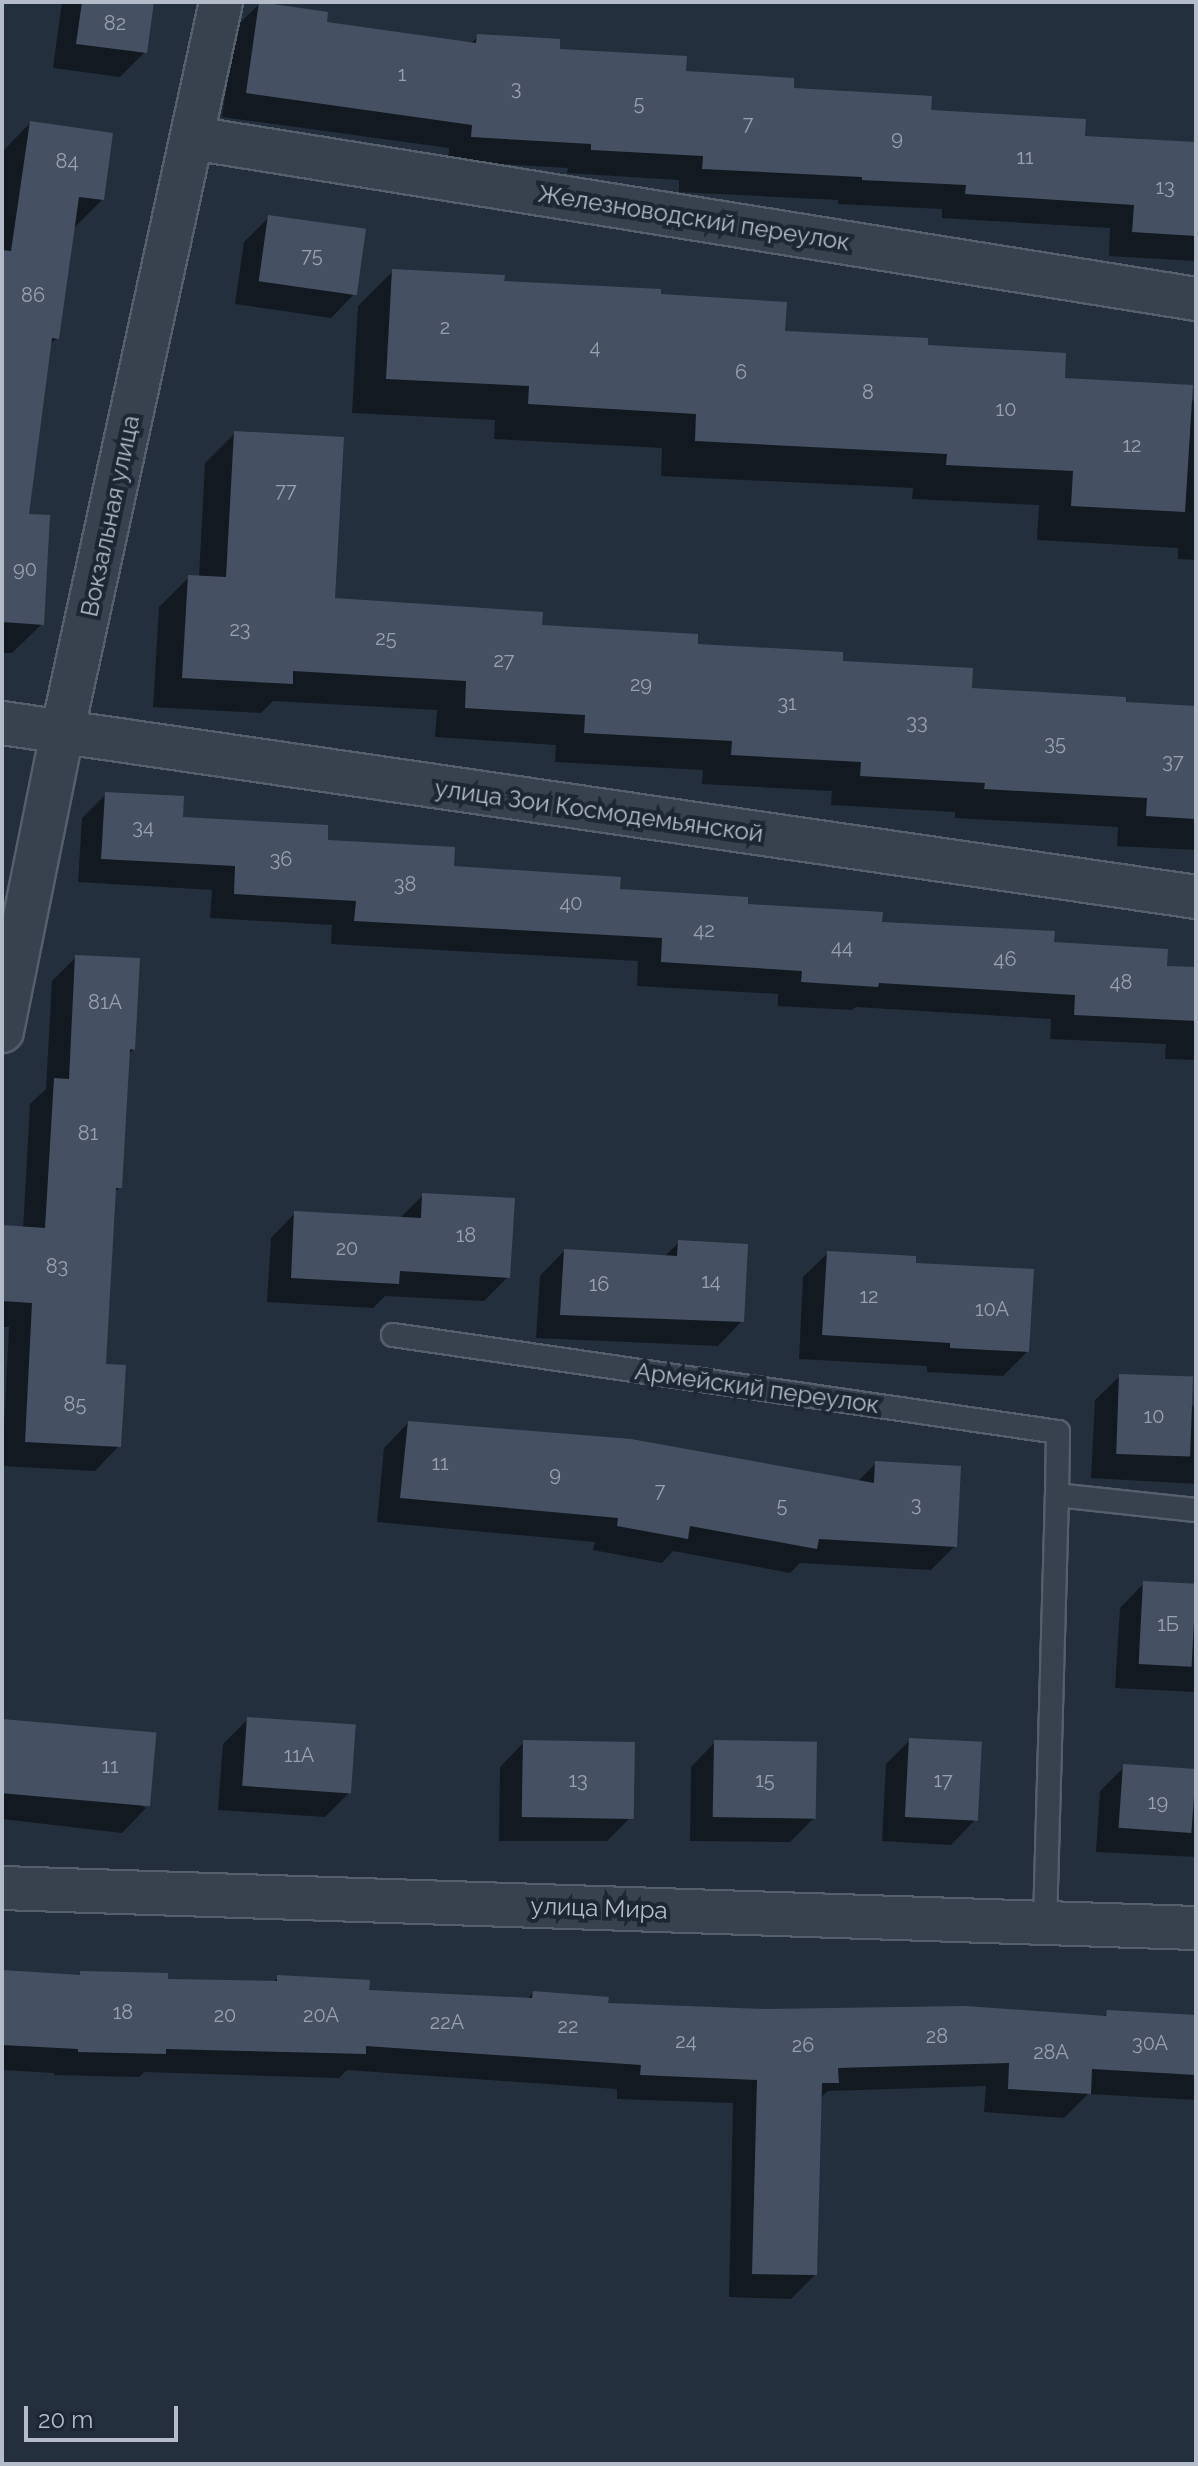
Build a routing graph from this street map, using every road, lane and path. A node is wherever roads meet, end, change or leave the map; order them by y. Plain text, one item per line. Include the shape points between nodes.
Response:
1 (221, 2) edge
2 (192, 138) junction
3 (1196, 299) edge
4 (2, 723) edge
5 (62, 733) junction
6 (1196, 897) edge
7 (2, 1031) edge
8 (393, 1335) dead end
9 (1057, 1495) junction
10 (1196, 1510) edge
11 (2, 1888) edge
12 (1045, 1923) junction
13 (1196, 1928) edge

1 - 2 street, Вокзальная улица
2 - 3 street, Железноводский переулок
2 - 5 street, Вокзальная улица
4 - 5 street, улица Зои Космодемьянской
5 - 6 street, улица Зои Космодемьянской
5 - 7 street, Вокзальная улица
8 - 9 lane, Армейский переулок via 1058,1432
9 - 10 lane
9 - 12 lane, Армейский переулок
11 - 12 street, улица Мира
12 - 13 street, улица Мира

